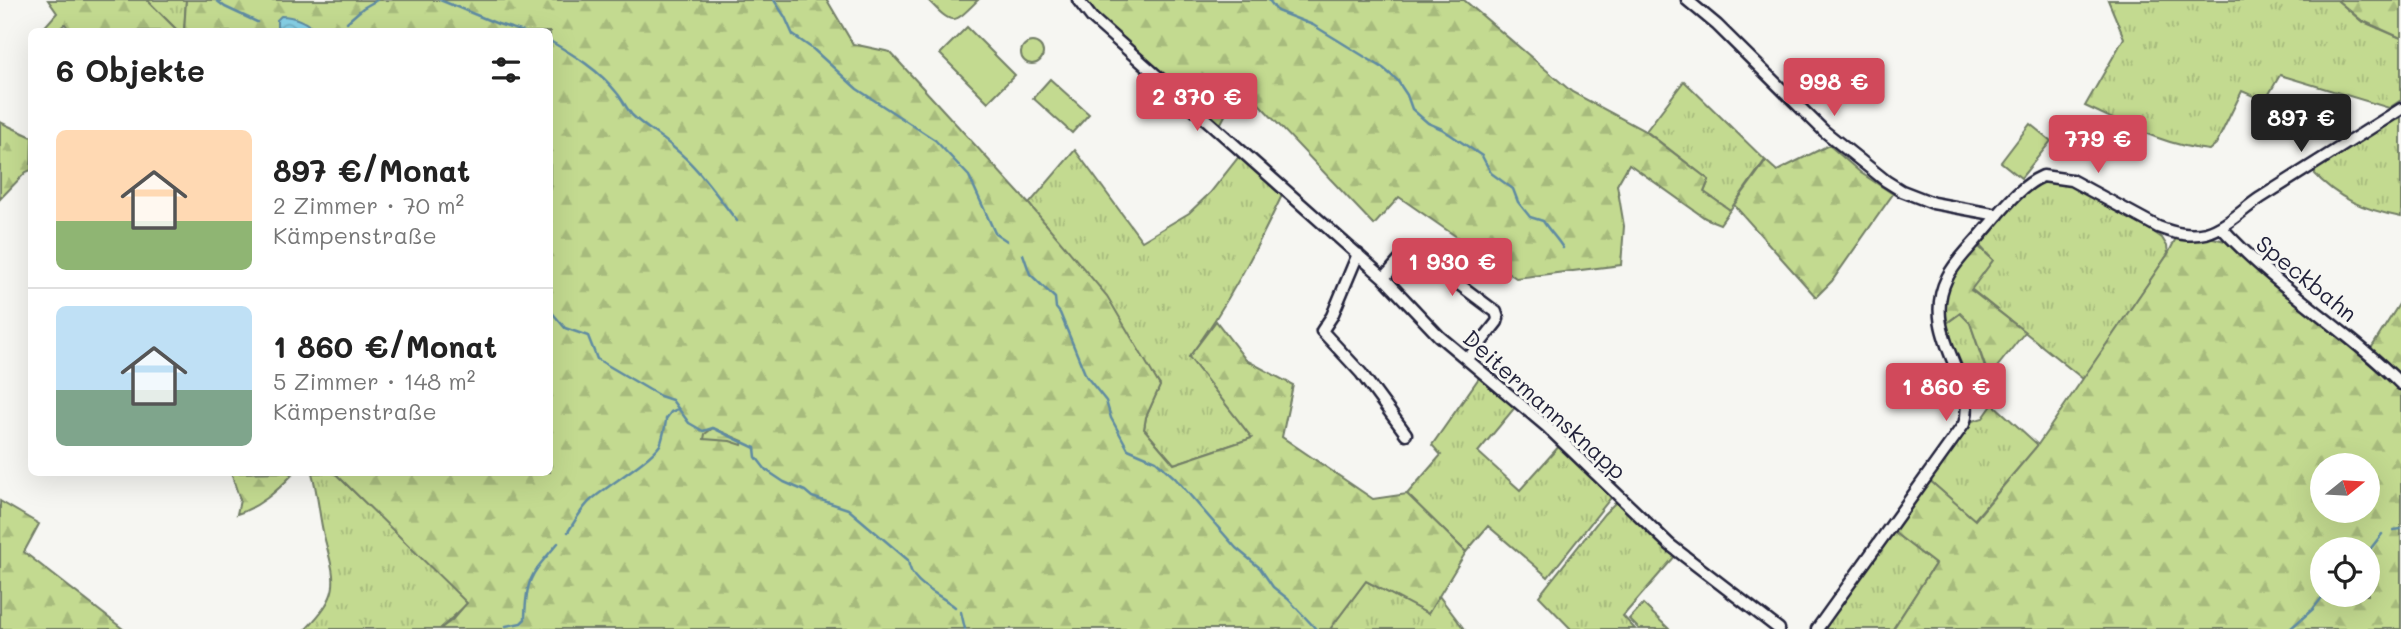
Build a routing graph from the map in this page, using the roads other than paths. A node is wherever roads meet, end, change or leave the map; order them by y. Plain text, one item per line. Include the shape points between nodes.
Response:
1 (1078, 0) edge
2 (1686, 0) edge
3 (2401, 109) edge
4 (1998, 215) junction
5 (2221, 227) junction
6 (1358, 254) junction
7 (1384, 278) junction
8 (1467, 360) junction
9 (2401, 384) edge
10 (1406, 434) dead end
11 (1779, 629) edge
12 (1817, 629) edge

1 - 6 street, Deitermannsknapp via 1132,55
2 - 4 street via 1825,131 1886,181 1933,203
3 - 5 street
4 - 5 street via 2043,176 2071,180 2174,233 2189,235
4 - 12 street via 1957,263 1942,293 1943,335 1968,407 1964,424
5 - 9 street, Speckbahn via 2259,265
6 - 7 street, Deitermannsknapp
6 - 10 street via 1322,331 1361,373
7 - 8 street, Deitermannsknapp
7 - 8 street via 1406,253 1416,252 1496,312 1497,322
8 - 11 street, Deitermannsknapp via 1546,426 1670,545

